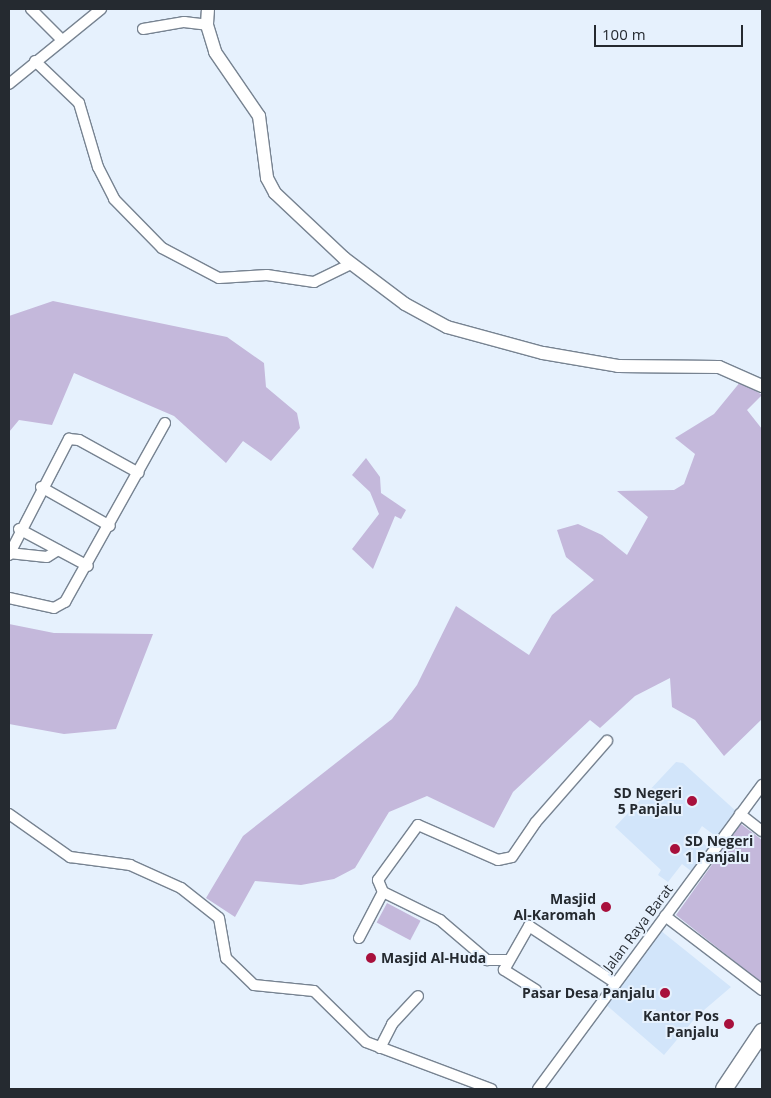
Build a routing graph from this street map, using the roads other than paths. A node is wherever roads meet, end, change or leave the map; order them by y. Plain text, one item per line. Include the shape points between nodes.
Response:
1 (31, 9) edge
2 (101, 9) edge
3 (208, 9) edge
4 (207, 25) junction
5 (143, 29) dead end
6 (60, 38) junction
7 (36, 61) junction
8 (9, 84) edge
9 (347, 261) junction
10 (762, 386) edge
11 (165, 423) dead end
12 (138, 473) junction
13 (41, 488) junction
14 (110, 526) junction
15 (19, 529) junction
16 (58, 550) junction
17 (9, 554) edge
18 (88, 566) junction
19 (9, 598) edge
20 (607, 741) dead end
21 (762, 785) edge
22 (9, 814) edge
23 (740, 814) junction
24 (762, 831) edge
25 (383, 892) junction
26 (665, 916) junction
27 (359, 938) dead end
28 (506, 960) junction
29 (614, 982) junction
30 (536, 990) dead end
31 (762, 990) edge
32 (418, 996) dead end
33 (762, 1032) edge
34 (380, 1048) junction
35 (727, 1088) edge
36 (491, 1089) edge
37 (538, 1089) edge

1 - 6 street
2 - 6 street
3 - 4 street
4 - 5 street via 178,22
4 - 9 street via 224,70 259,116 267,178 276,193
6 - 7 street
7 - 8 street
7 - 9 street via 79,103 98,167 114,199 162,248 219,278 267,275 314,282
9 - 10 street via 405,304 468,334 598,364 719,368
11 - 12 street
12 - 13 street via 72,438
12 - 14 street
13 - 14 street
13 - 15 street
14 - 18 street
15 - 16 street
15 - 17 street
16 - 17 street via 48,557
16 - 18 street
18 - 19 street via 58,607
20 - 25 street via 536,822 512,857 498,860 418,825 378,880
21 - 23 street, Jalan Raya Barat
22 - 34 street via 70,857 130,866 170,880 219,918 226,958 240,976 261,987 314,991 360,1038
23 - 24 street
23 - 26 street, Jalan Raya Barat
25 - 27 street
25 - 28 street via 440,920 487,960
26 - 29 street, Jalan Raya Barat
26 - 31 street
28 - 29 street via 526,927 532,926
28 - 30 street via 504,971
29 - 37 street, Jalan Raya Barat
32 - 34 street via 392,1024
33 - 35 main road
34 - 36 street

